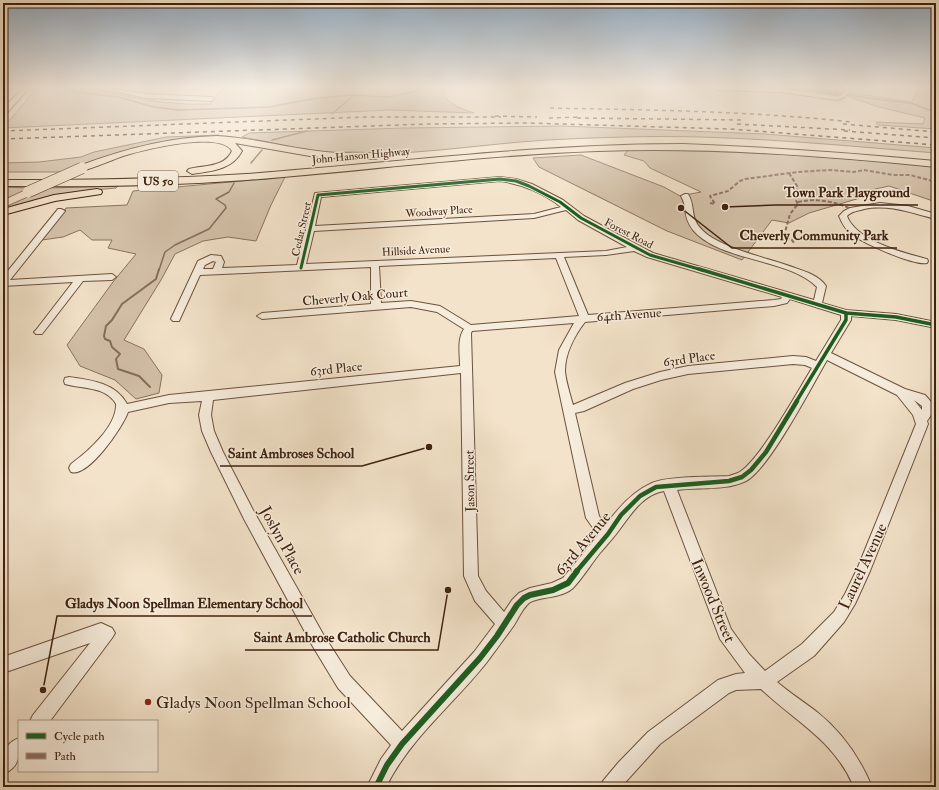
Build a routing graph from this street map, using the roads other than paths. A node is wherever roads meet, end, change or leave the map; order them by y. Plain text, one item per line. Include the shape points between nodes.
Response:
1 (432, 154) junction
2 (936, 158) edge
3 (936, 164) edge
4 (85, 168) junction
5 (303, 172) junction
6 (165, 174) junction
7 (3, 175) edge
8 (3, 183) edge
9 (24, 194) junction
10 (318, 194) joint
11 (685, 196) dead end
12 (3, 204) edge
13 (567, 207) junction
14 (61, 211) dead end
15 (3, 212) edge
16 (936, 217) edge
17 (310, 229) junction
18 (634, 248) junction
19 (560, 255) junction
20 (924, 261) dead end
21 (375, 264) junction
22 (301, 268) junction
23 (198, 272) junction
24 (217, 272) junction
25 (112, 277) dead end
26 (80, 279) junction
27 (3, 282) edge
28 (787, 296) junction
29 (818, 305) junction
30 (376, 306) junction
31 (846, 313) junction
32 (262, 316) dead end
33 (584, 317) junction
34 (176, 319) dead end
35 (936, 325) edge
36 (469, 328) junction
37 (39, 332) dead end
38 (822, 360) junction
39 (466, 369) junction
40 (70, 381) dead end
41 (208, 396) junction
42 (122, 409) junction
43 (569, 410) junction
44 (75, 468) dead end
45 (668, 485) junction
46 (608, 534) junction
47 (506, 624) junction
48 (3, 665) edge
49 (765, 681) junction
50 (40, 720) edge
51 (402, 744) junction
52 (18, 748) edge
53 (3, 763) edge
54 (376, 787) edge
55 (609, 787) edge
56 (863, 787) edge

1 - 2 highway, John Hanson Highway / US 50 via 555,144 670,141 792,146
1 - 4 highway via 331,156 247,141 212,139 148,147
1 - 6 highway, John Hanson Highway / US 50
3 - 5 highway, John Hanson Highway / US 50 via 750,149 632,148 517,153
4 - 6 highway via 136,152 183,143 218,141 232,144 236,150 234,157 219,166
4 - 9 highway, bridge
5 - 8 highway, John Hanson Highway / US 50 via 144,182
5 - 15 highway via 79,194
6 - 7 highway, John Hanson Highway / US 50
9 - 12 highway
9 - 12 highway
10 - 13 street, Forest Road via 500,178 523,183
10 - 17 street, Cedar Street
11 - 29 street via 689,203 691,221 698,231 710,240 728,249 818,280 822,286
13 - 17 street, Woodway Place via 528,216
13 - 18 street, Forest Road via 581,218
14 - 27 street
16 - 20 street via 906,207 883,204 852,210 844,216 843,220 847,227 863,238
17 - 22 street, Cedar Street
18 - 19 street, Hillside Avenue via 614,252
18 - 28 street, Forest Road
19 - 21 street, Hillside Avenue
19 - 33 street
21 - 22 street, Hillside Avenue
21 - 30 street
22 - 24 street, Hillside Avenue
23 - 24 street, Hillside Avenue
23 - 24 street via 203,261 214,257 220,262
23 - 34 street
25 - 26 street
26 - 27 street
26 - 37 street
28 - 29 street, Forest Road
28 - 33 street, 64th Avenue via 784,301 774,303
29 - 31 street, Forest Road
30 - 32 street, Cheverly Oak Court
30 - 36 street, Cheverly Oak Court via 431,306 449,314
31 - 35 street, Forest Road via 896,317
31 - 38 street, 63rd Avenue via 846,320
33 - 36 street, 64th Avenue
33 - 43 street via 570,338 560,365 563,392
36 - 39 street, Jason Street via 465,337
38 - 43 street, 63rd Place via 793,360 688,370 647,380 580,408
38 - 45 street, 63rd Avenue via 766,452 751,470 742,477 729,481
38 - 49 street, Laurel Avenue via 858,370 901,392 922,424 850,599 839,617 808,650
39 - 41 street, 63rd Place
39 - 47 street, Jason Street via 471,576 481,598
40 - 42 street via 114,393
41 - 42 street, 63rd Place via 162,400
41 - 51 street, Joslyn Place via 205,415 208,431 289,587 344,681
42 - 44 street via 105,440
43 - 46 street via 593,518
45 - 46 street, 63rd Avenue via 656,487 640,496 621,515
45 - 49 street, Inwood Street via 725,634 733,648
46 - 47 street, 63rd Avenue via 568,583 524,598
47 - 51 street, 63rd Avenue via 480,658
48 - 50 street via 101,631 106,633
49 - 55 street via 736,682 724,686 654,738
49 - 56 street, Inwood Street via 829,736 853,766
51 - 54 street, 63rd Avenue
52 - 53 street via 5,764

